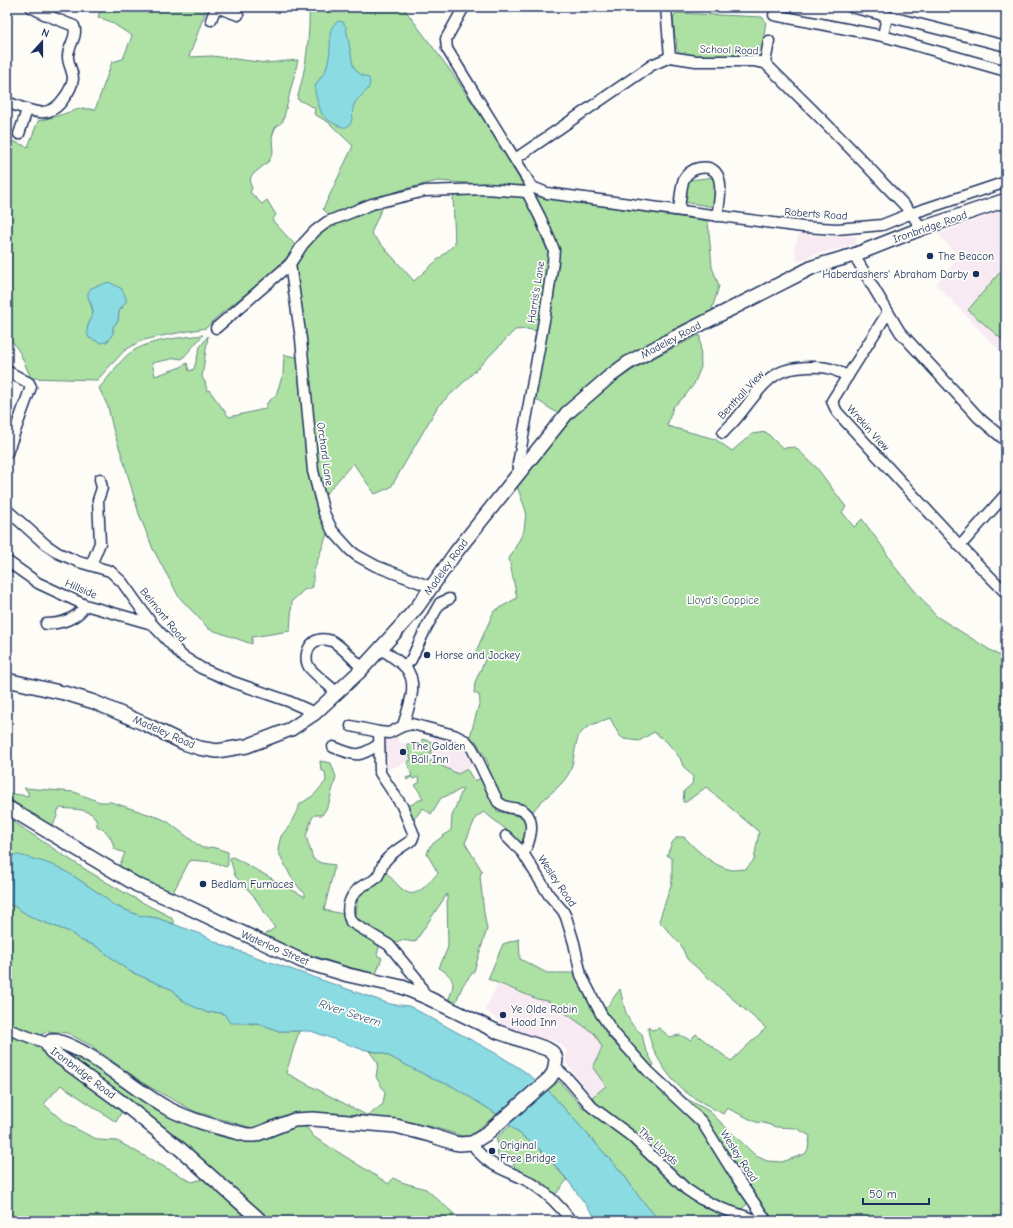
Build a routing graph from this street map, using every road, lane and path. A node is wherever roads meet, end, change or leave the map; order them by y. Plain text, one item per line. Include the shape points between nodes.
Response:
1 (31, 7) edge
2 (216, 7) edge
3 (464, 7) edge
4 (666, 7) edge
5 (851, 7) edge
6 (238, 15) dead end
7 (774, 15) dead end
8 (887, 16) junction
9 (210, 20) dead end
10 (883, 36) junction
11 (769, 41) dead end
12 (1006, 46) edge
13 (670, 57) junction
14 (765, 63) junction
15 (1006, 71) edge
16 (7, 102) edge
17 (27, 110) junction
18 (19, 134) dead end
19 (515, 160) junction
20 (1006, 182) edge
21 (529, 189) junction
22 (1006, 200) edge
23 (679, 210) junction
24 (910, 213) junction
25 (718, 216) junction
26 (920, 229) junction
27 (854, 255) junction
28 (290, 264) junction
29 (888, 312) junction
30 (216, 328) dead end
31 (7, 371) edge
32 (848, 376) junction
33 (723, 433) dead end
34 (1006, 441) edge
35 (7, 453) edge
36 (521, 472) junction
37 (100, 479) dead end
38 (1006, 494) edge
39 (7, 510) edge
40 (960, 546) junction
41 (7, 561) edge
42 (91, 565) junction
43 (431, 587) junction
44 (1006, 593) edge
45 (449, 599) dead end
46 (85, 605) junction
47 (46, 624) dead end
48 (152, 624) junction
49 (380, 648) junction
50 (404, 666) junction
51 (362, 668) junction
52 (7, 680) edge
53 (336, 692) junction
54 (315, 714) junction
55 (351, 726) dead end
56 (403, 726) junction
57 (378, 732) junction
58 (378, 745) junction
59 (332, 747) dead end
60 (7, 807) edge
61 (506, 836) dead end
62 (523, 853) junction
63 (426, 997) junction
64 (7, 1029) edge
65 (49, 1044) junction
66 (555, 1067) junction
67 (472, 1144) junction
68 (752, 1198) junction
69 (742, 1215) junction
70 (261, 1221) edge
71 (571, 1221) edge
72 (759, 1221) edge
73 (764, 1221) edge

1 - 17 street via 74,26 76,32 68,54 73,75 67,94 59,106 50,112
2 - 6 street
2 - 9 street
3 - 19 street, Harris's Lane via 446,39 446,48
4 - 13 street
5 - 8 street
7 - 10 street
8 - 10 street
8 - 12 street
10 - 15 street
11 - 14 street
13 - 14 street, School Road via 696,61
13 - 19 street via 652,65
14 - 24 street, School Road via 864,162
16 - 17 street
17 - 18 street
19 - 21 street, Harris's Lane
20 - 24 street
21 - 23 street, Roberts Road
21 - 28 street via 425,191 372,204 327,222 303,244
21 - 36 street, Harris's Lane via 554,250 518,464
22 - 26 main road, Ironbridge Road
23 - 25 street, Roberts Road
23 - 25 street via 684,179 695,169 704,167 712,169 718,177 721,190
24 - 25 street, Roberts Road via 882,225 837,229
24 - 26 street, School Road
26 - 27 main road, Ironbridge Road
27 - 29 street
27 - 36 main road, Madeley Road via 813,268 628,363 567,413
28 - 30 street
28 - 43 street, Orchard Lane via 301,339 313,471 324,513 332,530 356,555 376,566
29 - 32 street, Wrekin View
29 - 34 street via 905,338 980,418
31 - 35 street via 29,383 31,387
32 - 33 street, Benthall View via 830,368 800,367 780,372 752,398
32 - 40 street, Wrekin View via 832,401 837,412
36 - 43 main road, Madeley Road
37 - 42 street via 100,543
38 - 40 street
39 - 42 street, Belmont Road via 50,548
40 - 44 street, Wrekin View
41 - 46 street, Hillside via 38,583
42 - 48 street, Belmont Road via 108,569 114,574
43 - 49 main road, Madeley Road
45 - 50 street via 440,603 411,660
46 - 47 street via 72,618
46 - 48 street, Hillside
48 - 54 street, Belmont Road via 182,656 201,668
49 - 50 street
49 - 51 main road, Madeley Road
50 - 56 street via 412,682
51 - 53 main road, Madeley Road
51 - 53 street via 333,642 324,638 310,645 306,659 309,667
52 - 54 main road, Madeley Road via 94,702 184,743 217,751 247,746 291,728
53 - 54 main road, Madeley Road
55 - 57 street, Wesley Road
56 - 57 street, Wesley Road via 389,733
56 - 62 street, Wesley Road via 412,724 454,735 472,748 498,802 506,808 524,811 529,817 530,840
57 - 58 street
58 - 59 street via 358,755
58 - 63 street via 380,773 402,806 414,835 412,840 388,857 379,876 352,896 348,915 351,922 389,945 417,979
60 - 63 main road, Waterloo Street via 137,885 302,961 402,987
61 - 62 street
62 - 68 street, Wesley Road via 566,917 581,975 601,1014 639,1062 702,1122
63 - 66 main road, Waterloo Street via 498,1032 547,1049 555,1056
64 - 65 street
65 - 67 main road, Ironbridge Road via 57,1041 81,1051 167,1108 191,1119 247,1135 255,1135 294,1120 313,1119 389,1125 408,1128 454,1143
65 - 70 main road, Ironbridge Road via 51,1052 120,1101 179,1148
66 - 67 main road via 549,1079
66 - 69 street, The Lloyds via 592,1107 631,1136 686,1189 701,1199
67 - 71 street via 488,1162 534,1185 547,1195
68 - 69 street, Wesley Road
68 - 73 street, Wesley Road
69 - 72 street, The Lloyds

